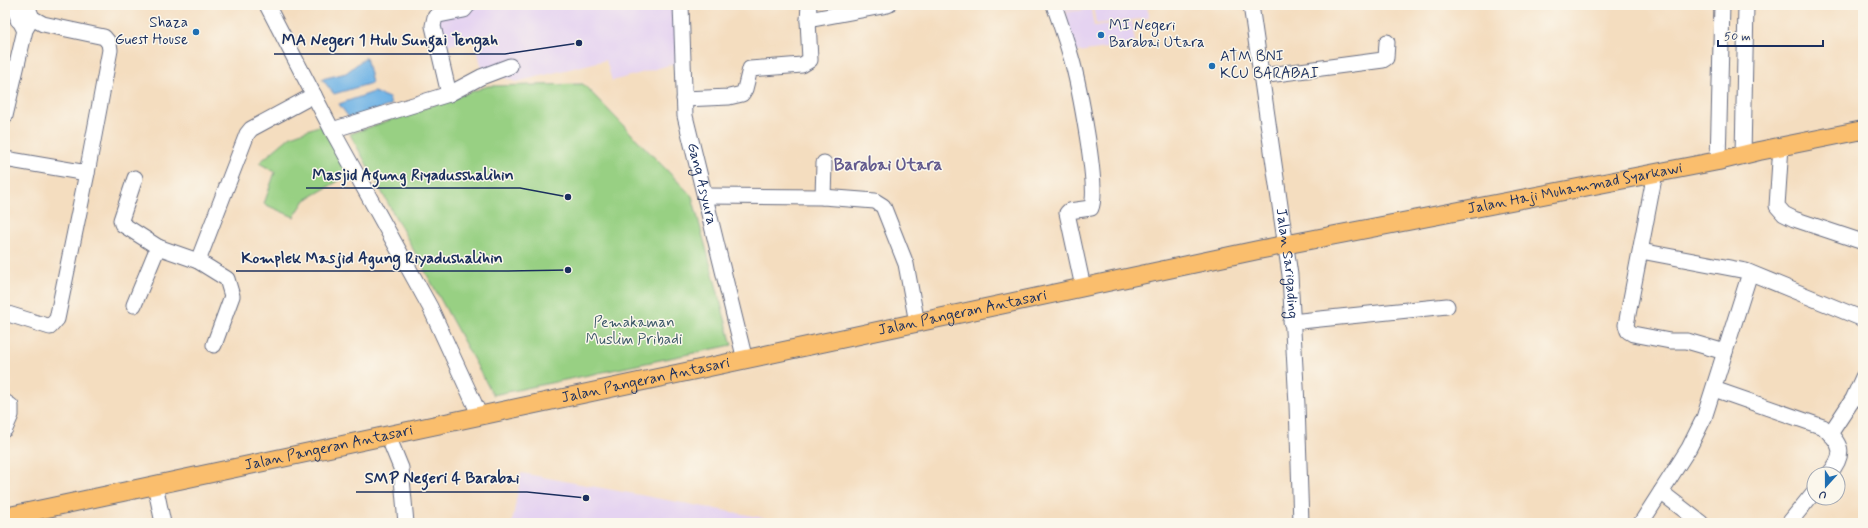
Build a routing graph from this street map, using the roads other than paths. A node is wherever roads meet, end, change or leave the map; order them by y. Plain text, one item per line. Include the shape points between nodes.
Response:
1 (12, 5) edge
2 (267, 5) edge
3 (468, 5) edge
4 (681, 5) edge
5 (809, 5) edge
6 (888, 5) edge
7 (1054, 5) edge
8 (1251, 5) edge
9 (1722, 5) edge
10 (1746, 5) edge
11 (442, 10) edge
12 (25, 18) edge
13 (808, 20) junction
14 (1387, 42) dead end
15 (510, 66) dead end
16 (1261, 76) junction
17 (449, 94) junction
18 (314, 95) junction
19 (684, 99) junction
20 (5, 116) edge
21 (332, 130) junction
22 (1863, 130) edge
23 (1781, 146) junction
24 (1743, 155) junction
25 (5, 159) edge
26 (1718, 161) junction
27 (824, 163) dead end
28 (87, 173) junction
29 (1655, 173) junction
30 (135, 178) dead end
31 (705, 196) junction
32 (823, 197) junction
33 (1863, 242) edge
34 (1286, 244) junction
35 (158, 247) junction
36 (1641, 251) junction
37 (198, 262) junction
38 (1750, 273) junction
39 (1083, 287) junction
40 (134, 305) dead end
41 (1447, 306) dead end
42 (5, 312) edge
43 (1863, 319) edge
44 (1291, 322) junction
45 (917, 323) junction
46 (214, 345) dead end
47 (1725, 352) junction
48 (745, 360) junction
49 (1863, 377) edge
50 (1714, 389) junction
51 (1858, 401) edge
52 (5, 402) edge
53 (480, 416) junction
54 (5, 428) edge
55 (1830, 434) junction
56 (388, 436) junction
57 (1833, 466) edge
58 (155, 485) junction
59 (1661, 492) junction
60 (1806, 502) edge
61 (5, 517) edge
62 (162, 523) edge
63 (406, 523) edge
64 (1301, 523) edge
65 (1641, 523) edge
66 (1701, 523) edge
67 (1789, 523) edge

1 - 12 street
2 - 18 street
3 - 11 street via 464,10
4 - 19 street, Gang Asyura
5 - 13 street
6 - 13 street
7 - 39 street via 1072,58 1091,163 1094,194 1091,208 1069,211 1067,214
8 - 16 street, Jalan Sarigading
9 - 26 street
10 - 24 street
11 - 17 street via 435,18 433,26
12 - 20 street
12 - 28 street via 104,37 109,43 110,50
13 - 19 street via 810,60 806,63 750,69 742,94
14 - 16 street via 1386,58 1383,60
15 - 17 street via 481,77
16 - 34 street, Jalan Sarigading
17 - 21 street
18 - 21 street
18 - 37 street via 249,131
19 - 31 street, Gang Asyura via 685,116
21 - 53 street via 430,307
22 - 23 main road, Jalan Haji Muhammad Syarkawi
23 - 24 main road, Jalan Haji Muhammad Syarkawi
23 - 33 street via 1777,206 1781,211 1794,219
24 - 26 main road, Jalan Haji Muhammad Syarkawi
25 - 28 street
26 - 29 main road, Jalan Haji Muhammad Syarkawi
27 - 32 street
28 - 42 street via 57,318 50,327
29 - 34 main road, Jalan Haji Muhammad Syarkawi
29 - 36 street
30 - 35 street via 121,220 122,224
31 - 32 street
31 - 48 street, Gang Asyura
32 - 45 street via 875,201 883,206 906,264
34 - 39 main road, Jalan Pangeran Antasari
34 - 44 street, Jalan Sarigading via 1290,275
35 - 37 street
35 - 40 street
36 - 38 street
36 - 47 street via 1626,325 1628,331 1670,341 1687,341
37 - 46 street via 227,279 232,296
38 - 43 street
38 - 47 street
39 - 45 main road, Jalan Pangeran Antasari
41 - 44 street
44 - 64 street, Jalan Sarigading
45 - 48 main road, Jalan Pangeran Antasari
47 - 50 street
48 - 53 main road, Jalan Pangeran Antasari
49 - 51 street
50 - 55 street via 1823,427
50 - 59 street via 1690,448
51 - 55 street
52 - 54 street via 11,406 12,412
53 - 56 main road, Jalan Pangeran Antasari
55 - 57 street via 1837,439 1840,452
56 - 58 main road, Jalan Pangeran Antasari
56 - 63 street via 401,468
58 - 61 main road, Jalan Pangeran Antasari
58 - 62 street
59 - 65 street
59 - 66 street
60 - 67 street

